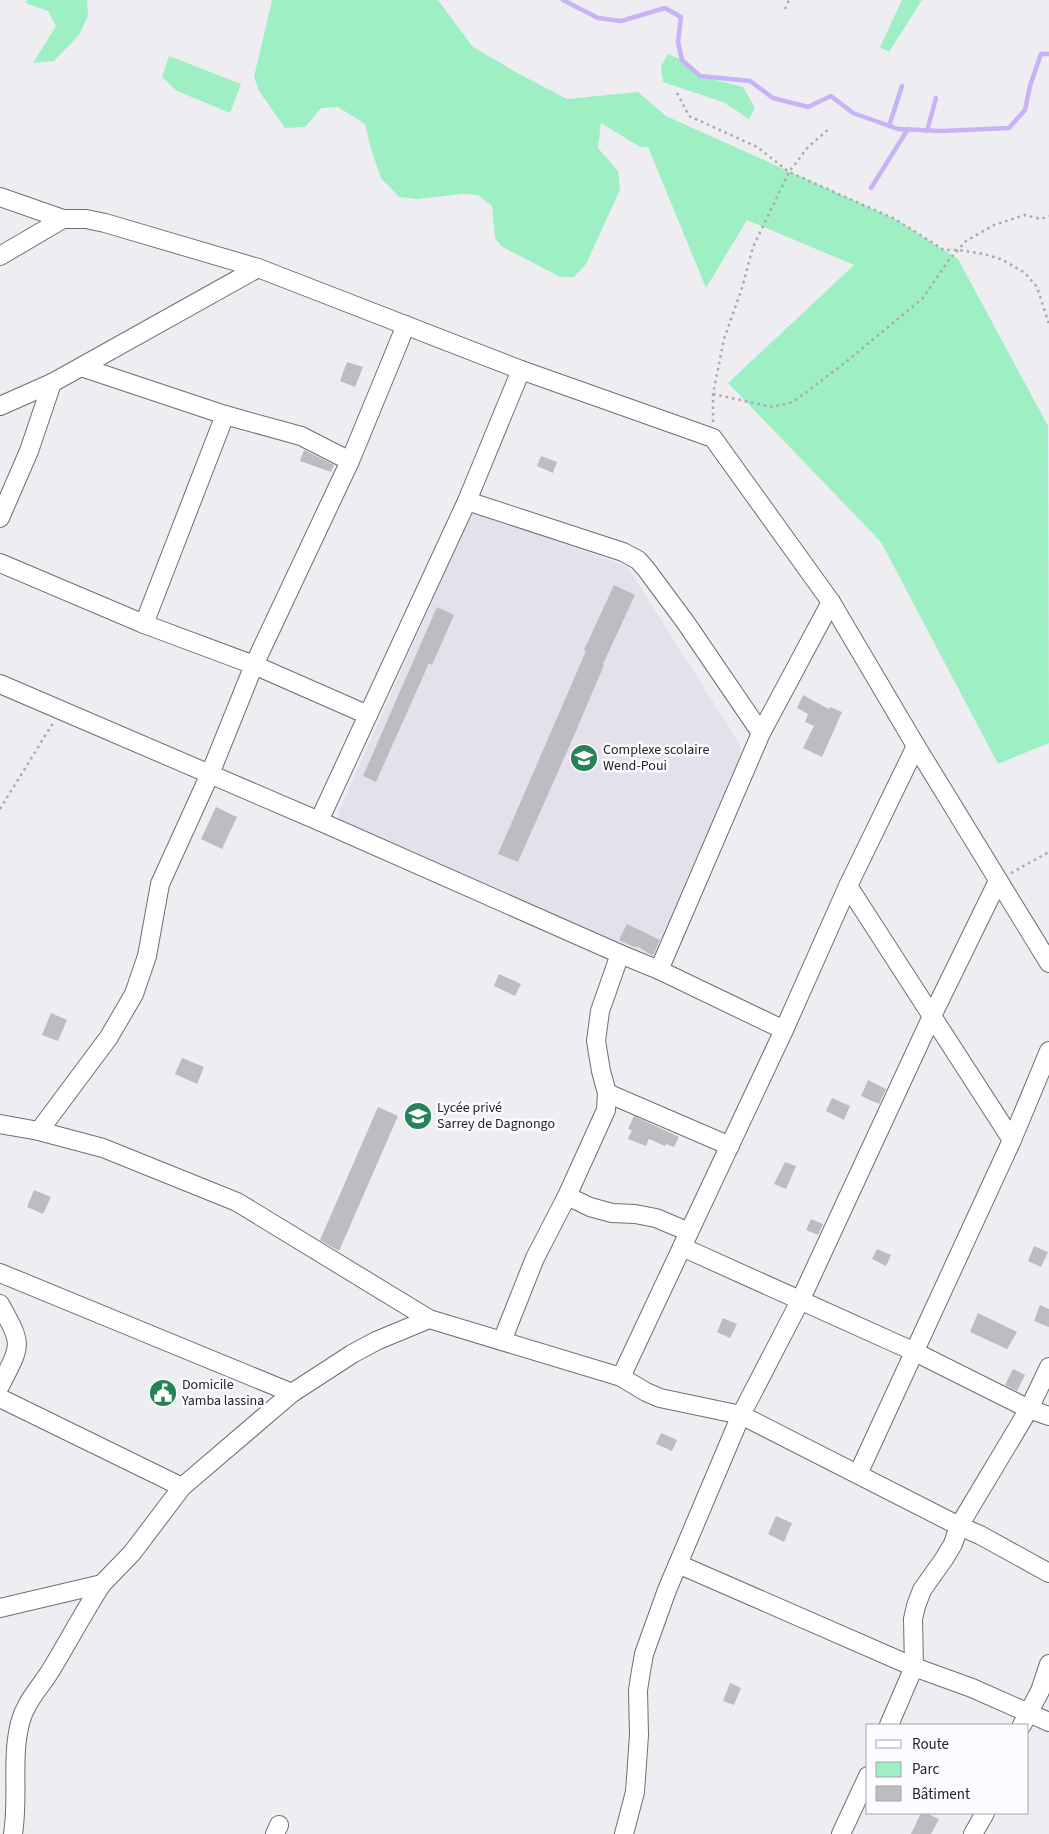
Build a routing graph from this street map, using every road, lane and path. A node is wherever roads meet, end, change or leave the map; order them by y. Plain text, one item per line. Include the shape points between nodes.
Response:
1 (789, 0) edge
2 (785, 9) dead end
3 (677, 93) dead end
4 (830, 128) dead end
5 (789, 172) junction
6 (0, 197) edge
7 (1049, 216) edge
8 (63, 219) junction
9 (958, 250) junction
10 (0, 256) edge
11 (258, 268) junction
12 (1049, 324) edge
13 (406, 325) junction
14 (81, 367) junction
15 (521, 370) junction
16 (52, 382) junction
17 (713, 394) junction
18 (0, 406) edge
19 (225, 415) junction
20 (714, 438) junction
21 (350, 461) junction
22 (467, 501) junction
23 (0, 518) edge
24 (0, 563) edge
25 (831, 602) junction
26 (144, 624) junction
27 (254, 665) junction
28 (0, 684) edge
29 (60, 710) junction
30 (368, 715) junction
31 (760, 733) junction
32 (916, 746) junction
33 (210, 774) junction
34 (0, 809) edge
35 (319, 821) junction
36 (1049, 852) edge
37 (998, 880) junction
38 (848, 886) junction
39 (620, 954) junction
40 (1049, 963) edge
41 (659, 970) junction
42 (932, 1016) junction
43 (784, 1030) junction
44 (1049, 1051) edge
45 (607, 1093) junction
46 (0, 1124) edge
47 (39, 1132) junction
48 (1012, 1140) junction
49 (730, 1146) junction
50 (567, 1196) junction
51 (686, 1240) junction
52 (0, 1273) edge
53 (800, 1300) junction
54 (0, 1304) edge
55 (429, 1319) junction
56 (502, 1341) junction
57 (915, 1352) junction
58 (1049, 1367) edge
59 (621, 1377) junction
60 (0, 1386) edge
61 (292, 1393) junction
62 (0, 1398) edge
63 (1029, 1409) junction
64 (740, 1415) junction
65 (1049, 1416) edge
66 (858, 1474) junction
67 (182, 1487) junction
68 (959, 1526) junction
69 (678, 1564) junction
70 (1049, 1573) edge
71 (102, 1584) junction
72 (0, 1608) edge
73 (1049, 1664) edge
74 (914, 1666) junction
75 (1025, 1719) edge
76 (1049, 1722) edge
77 (889, 1724) edge
78 (866, 1780) edge
79 (983, 1814) edge
80 (13, 1834) edge
81 (624, 1834) edge
82 (841, 1834) edge
83 (973, 1834) edge

1 - 2 path
3 - 5 path via 690,116 757,147
4 - 5 path via 808,147
5 - 9 path via 895,219 944,250
5 - 17 path via 754,247 724,339
6 - 8 street
7 - 9 path via 1025,215 994,225 966,241
8 - 10 street
8 - 11 street via 105,223
9 - 12 path via 1003,260 1026,273 1037,287
9 - 17 path via 923,298 793,402 772,407
11 - 13 street
11 - 14 street
13 - 15 street
13 - 21 street
14 - 16 street
14 - 19 street
15 - 20 street
15 - 22 street
16 - 18 street
16 - 23 street via 30,451
17 - 20 path
19 - 21 street via 301,436
19 - 26 street
20 - 25 street
21 - 27 street
22 - 30 street
22 - 31 street via 623,552 638,560 686,623
24 - 26 street
25 - 31 street
25 - 32 street
26 - 27 street
27 - 30 street
27 - 33 street
28 - 29 street
29 - 33 street
29 - 34 path
30 - 35 street
31 - 41 street
32 - 37 street
32 - 38 street
33 - 35 street
33 - 47 street via 160,884 147,956 134,994 109,1036
35 - 39 street
36 - 37 path
37 - 40 street
37 - 42 street
38 - 42 street
38 - 43 street
39 - 41 street
39 - 45 street via 600,1012 596,1041
41 - 43 street
42 - 48 street
42 - 53 street
43 - 49 street
44 - 48 street
45 - 49 street
45 - 50 street via 606,1110
46 - 47 street
47 - 55 street via 103,1148 237,1202
48 - 57 street
49 - 51 street
50 - 51 street via 612,1213 656,1218
50 - 56 street via 535,1258
51 - 53 street
51 - 59 street
52 - 61 street
53 - 57 street
53 - 64 street
54 - 60 street via 15,1330 18,1346
55 - 56 street
55 - 61 street via 376,1341
56 - 59 street
57 - 63 street
57 - 66 street
58 - 63 street
59 - 64 street via 660,1398
61 - 67 street
62 - 67 street
63 - 65 street
63 - 68 street
64 - 66 street
64 - 69 street
66 - 68 street
67 - 71 street via 132,1553
68 - 70 street
68 - 74 street via 953,1544 922,1590 916,1606 912,1619
69 - 74 street
69 - 81 street via 644,1654 638,1690 635,1792
71 - 72 street
71 - 80 street via 28,1703 21,1721
73 - 75 street
74 - 75 street via 972,1688
74 - 77 street
75 - 76 street
78 - 82 street
79 - 83 street

